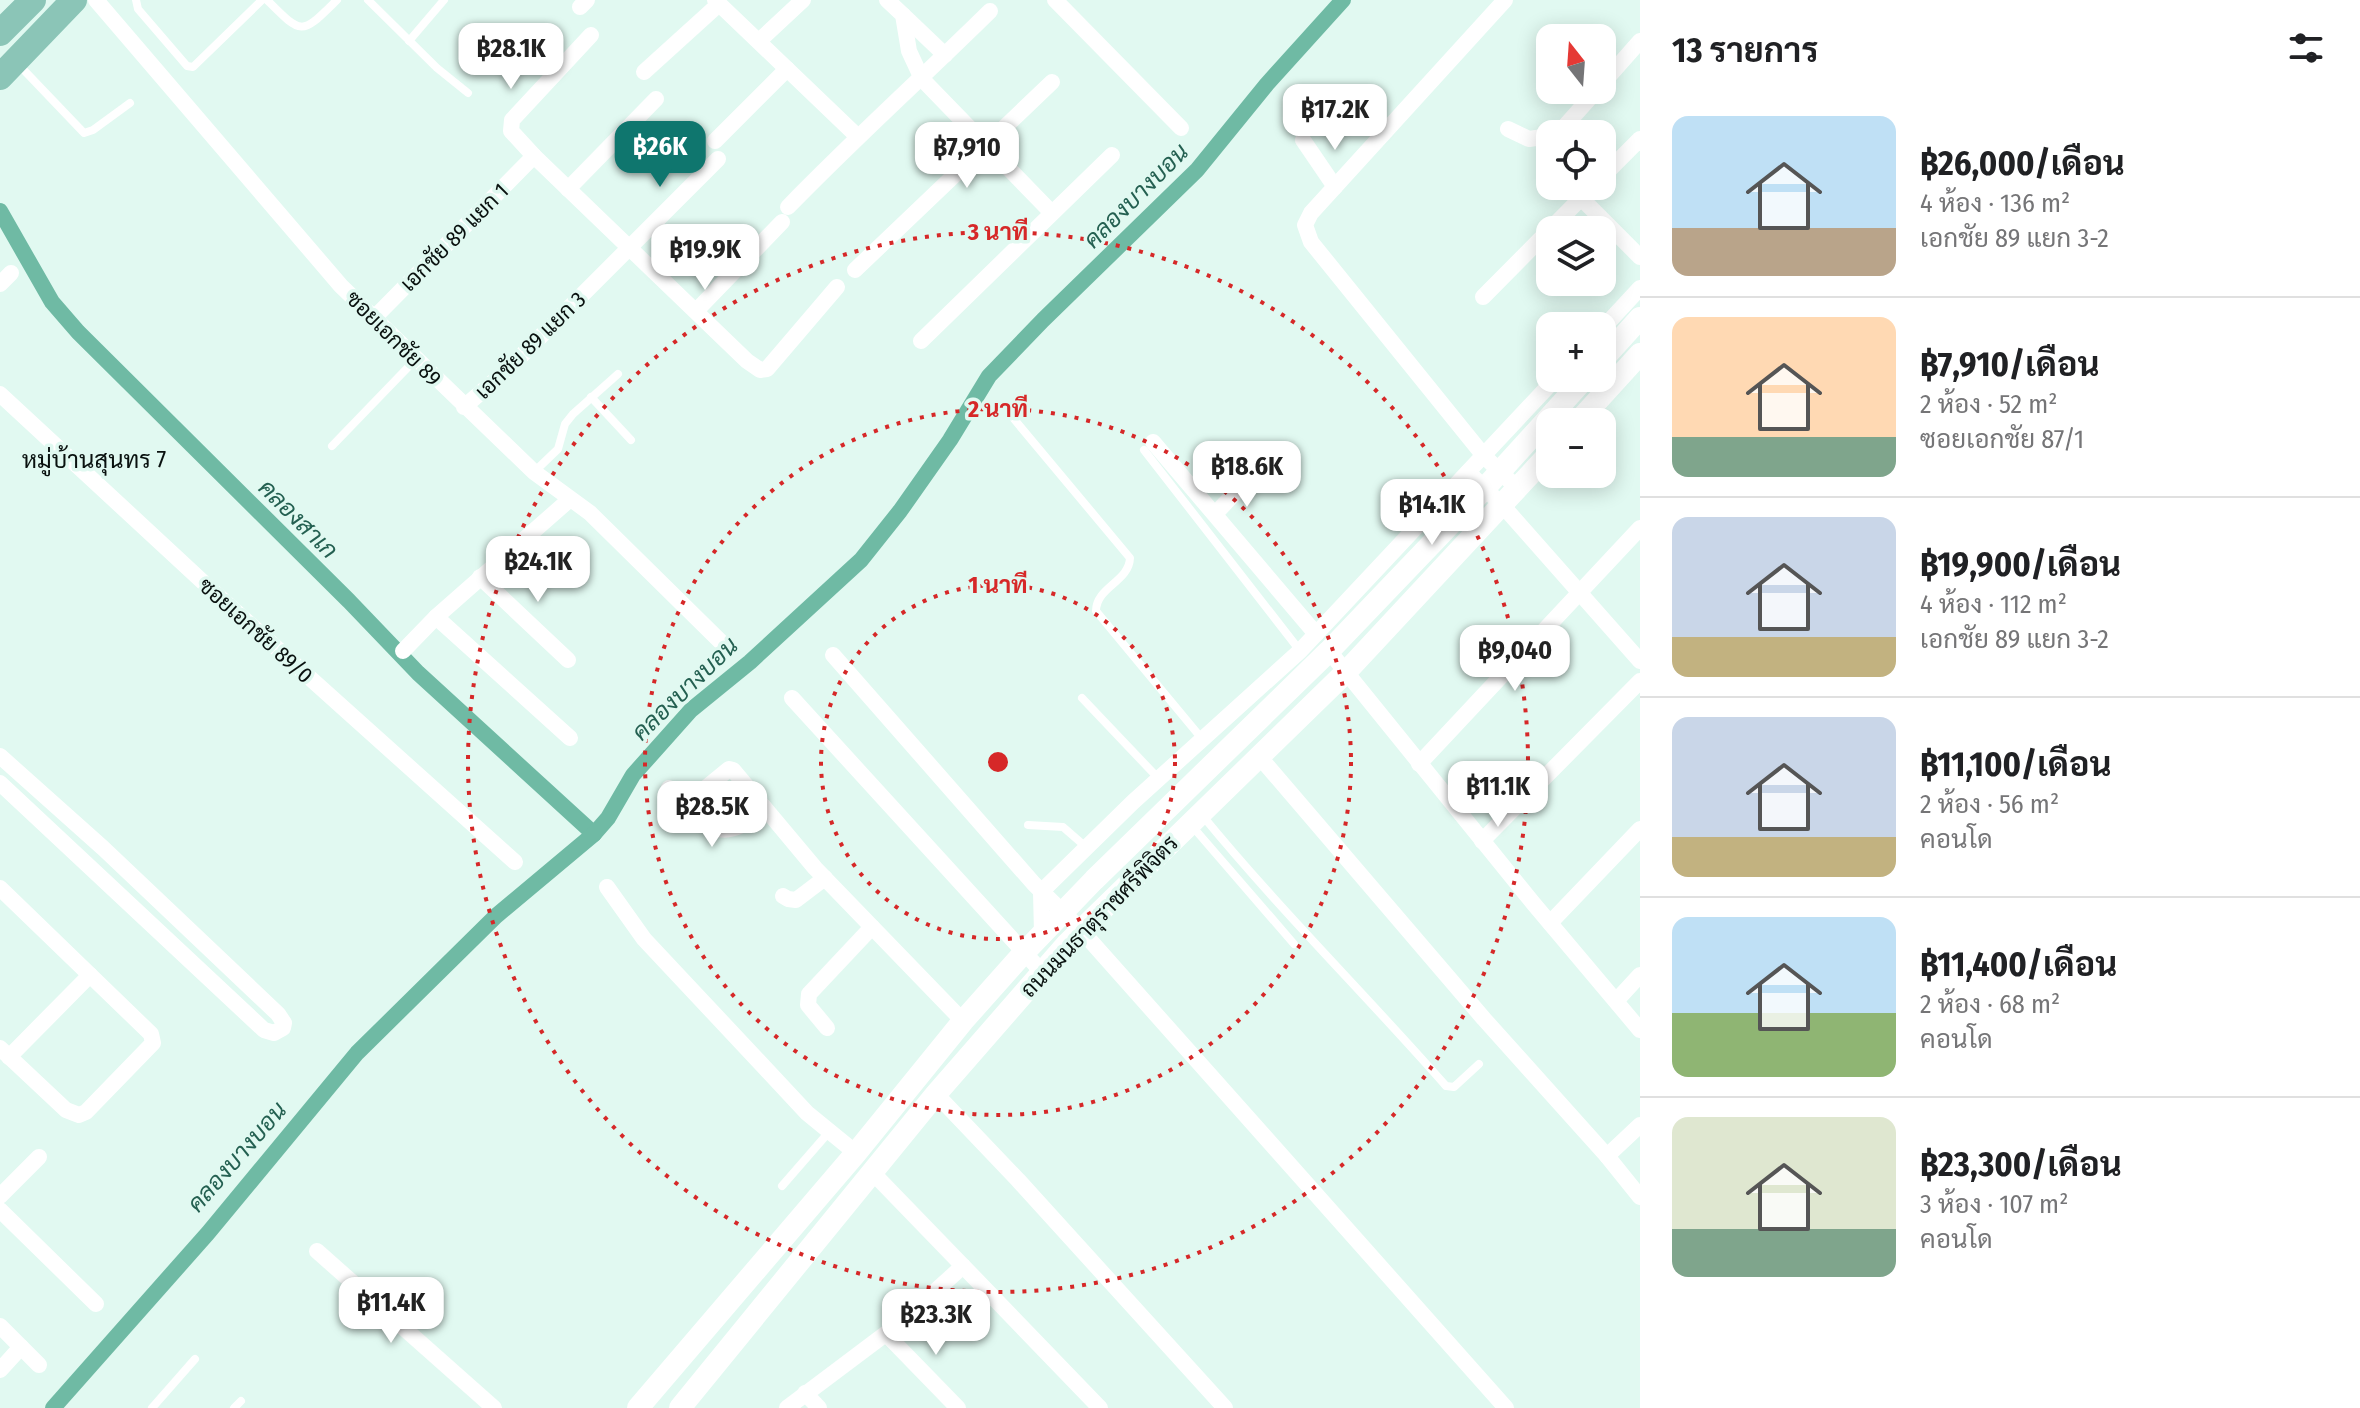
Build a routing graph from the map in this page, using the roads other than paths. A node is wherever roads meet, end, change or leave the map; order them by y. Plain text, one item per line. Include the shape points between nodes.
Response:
1 (33, 0) edge
2 (74, 0) edge
3 (96, 0) edge
4 (136, 0) edge
5 (265, 0) edge
6 (337, 0) edge
7 (368, 0) edge
8 (444, 0) edge
9 (803, 0) edge
10 (887, 0) edge
11 (1055, 0) edge
12 (1505, 0) edge
13 (717, 2) edge
14 (990, 11) dead end
15 (903, 15) junction
16 (0, 33) edge
17 (591, 35) dead end
18 (409, 41) junction
19 (759, 41) junction
20 (1640, 41) edge
21 (945, 55) junction
22 (1616, 68) edge
23 (8, 69) edge
24 (787, 69) junction
25 (644, 72) dead end
26 (922, 79) junction
27 (1052, 82) dead end
28 (468, 93) dead end
29 (656, 99) dead end
30 (130, 103) dead end
31 (1583, 104) edge
32 (1567, 120) edge
33 (1181, 128) dead end
34 (1508, 129) dead end
35 (857, 136) junction
36 (1536, 138) edge
37 (1640, 139) edge
38 (1303, 140) dead end
39 (715, 141) dead end
40 (985, 145) junction
41 (1112, 155) dead end
42 (534, 156) junction
43 (718, 159) dead end
44 (1616, 163) edge
45 (1335, 187) junction
46 (568, 189) junction
47 (1579, 200) edge
48 (1594, 200) edge
49 (1052, 213) junction
50 (630, 248) junction
51 (1640, 257) edge
52 (855, 270) dead end
53 (837, 287) dead end
54 (1640, 288) edge
55 (1483, 297) dead end
56 (696, 311) junction
57 (1616, 314) edge
58 (374, 318) junction
59 (1640, 318) edge
60 (921, 341) dead end
61 (1616, 345) edge
62 (1640, 354) edge
63 (416, 359) junction
64 (618, 374) dead end
65 (1546, 392) edge
66 (1571, 392) edge
67 (0, 394) edge
68 (591, 397) junction
69 (464, 407) junction
70 (1591, 408) edge
71 (1014, 419) dead end
72 (631, 440) dead end
73 (332, 446) dead end
74 (1148, 446) joint
75 (1536, 468) edge
76 (534, 472) junction
77 (1490, 472) junction
78 (1251, 476) dead end
79 (1510, 497) junction
80 (569, 500) junction
81 (1215, 514) junction
82 (1640, 528) edge
83 (480, 577) junction
84 (1578, 591) junction
85 (436, 617) junction
86 (723, 644) dead end
87 (1315, 650) junction
88 (403, 651) dead end
89 (833, 655) dead end
90 (568, 660) dead end
91 (1640, 661) edge
92 (1339, 679) junction
93 (1640, 681) edge
94 (792, 698) dead end
95 (1082, 698) dead end
96 (570, 738) dead end
97 (1203, 740) junction
98 (1258, 755) junction
99 (0, 756) edge
100 (1419, 764) junction
101 (1159, 779) junction
102 (0, 783) edge
103 (669, 788) dead end
104 (685, 805) junction
105 (764, 807) junction
106 (1194, 817) junction
107 (1028, 825) dead end
108 (1640, 829) edge
109 (1482, 841) junction
110 (1086, 847) junction
111 (515, 862) dead end
112 (825, 878) junction
113 (607, 887) dead end
114 (0, 888) edge
115 (1041, 892) junction
116 (783, 896) dead end
117 (1063, 911) junction
118 (1550, 923) junction
119 (872, 927) junction
120 (1080, 929) junction
121 (1042, 933) junction
122 (1294, 944) dead end
123 (1023, 953) junction
124 (1042, 972) junction
125 (90, 975) junction
126 (1640, 975) edge
127 (1616, 1001) junction
128 (968, 1015) junction
129 (827, 1028) dead end
130 (993, 1028) junction
131 (1640, 1030) edge
132 (5, 1052) edge
133 (1479, 1064) dead end
134 (936, 1094) junction
135 (1640, 1125) edge
136 (829, 1132) junction
137 (856, 1153) junction
138 (1607, 1156) junction
139 (39, 1157) dead end
140 (872, 1172) junction
141 (782, 1186) dead end
142 (0, 1196) edge
143 (1640, 1197) edge
144 (0, 1210) edge
145 (317, 1251) dead end
146 (963, 1266) junction
147 (96, 1304) dead end
148 (0, 1326) edge
149 (886, 1334) junction
150 (21, 1347) junction
151 (195, 1359) dead end
152 (39, 1365) dead end
153 (0, 1370) edge
154 (805, 1393) junction
155 (152, 1408) edge
156 (494, 1408) edge
157 (638, 1408) edge
158 (680, 1408) edge
159 (787, 1408) edge
160 (819, 1408) edge
161 (958, 1408) edge
162 (1100, 1408) edge
163 (1225, 1408) edge
164 (1506, 1408) edge

1 - 16 main road
2 - 23 main road
3 - 58 street, ซอยเอกชัย 89 via 325,269
4 - 5 lane via 138,9 193,67
5 - 6 lane via 302,28
7 - 18 lane
8 - 18 lane
9 - 19 street
10 - 15 street
11 - 33 street
12 - 45 street
13 - 19 street
13 - 25 street
14 - 21 street
15 - 21 street
15 - 26 street via 909,51
17 - 42 street via 512,120 511,131
18 - 28 lane
19 - 24 street
20 - 22 street
21 - 26 street
23 - 30 lane via 84,133
24 - 35 street
24 - 39 street
26 - 35 street
26 - 40 street
27 - 40 street
29 - 46 street
31 - 32 street
34 - 36 street
35 - 56 street
37 - 44 street
38 - 45 street
40 - 49 street
40 - 52 street
41 - 49 street
42 - 46 street
42 - 58 street, เอกชัย 89 แยก 1
43 - 50 street, เอกชัย 89 แยก 3
45 - 77 street via 1305,225 1311,242
46 - 50 street
47 - 55 street
48 - 51 street
49 - 60 street
50 - 56 street
50 - 69 street, เอกชัย 89 แยก 3
53 - 56 street via 765,371 747,361
54 - 57 street
58 - 63 street, ซอยเอกชัย 89
59 - 61 street
62 - 70 street
63 - 69 street, ซอยเอกชัย 89
63 - 73 lane
64 - 68 lane
65 - 77 street, ถนนมนธาตุราชศรีพิจิตร
66 - 77 street, ถนนมนธาตุราชศรีพิจิตร
67 - 111 street, ซอยเอกชัย 89/0
68 - 72 lane
68 - 76 lane via 565,424 558,449
69 - 76 street, ซอยเอกชัย 89
71 - 97 lane via 1130,558 1127,569 1101,595 1096,611
74 - 81 street
74 - 87 lane
75 - 79 street, ถนนมนธาตุราชศรีพิจิตร
76 - 80 street, ซอยเอกชัย 89
77 - 79 street
77 - 87 street, ถนนมนธาตุราชศรีพิจิตร
77 - 87 street, ถนนมนธาตุราชศรีพิจิตร via 1468,472
78 - 81 street
79 - 84 street
79 - 92 street, ถนนมนธาตุราชศรีพิจิตร
80 - 83 street
80 - 86 street, ซอยเอกชัย 89 via 590,513
81 - 87 street
82 - 84 street
83 - 85 street
83 - 90 street
84 - 91 street
84 - 100 street
85 - 88 street
85 - 96 street
87 - 92 street
87 - 97 street, ถนนมนธาตุราชศรีพิจิตร
87 - 117 street, ถนนมนธาตุราชศรีพิจิตร
89 - 115 street
92 - 98 street, ถนนมนธาตุราชศรีพิจิตร
92 - 100 street
93 - 109 street
94 - 123 street
95 - 101 lane
97 - 101 street, ถนนมนธาตุราชศรีพิจิตร
98 - 106 street, ถนนมนธาตุราชศรีพิจิตร
98 - 138 street
99 - 102 street via 267,1003 282,1019 283,1028 274,1033 264,1030
100 - 109 street
101 - 110 street, ถนนมนธาตุราชศรีพิจิตร
103 - 104 street
104 - 105 street via 714,829 750,823
104 - 105 street via 731,769
105 - 112 street
106 - 120 street, ถนนมนธาตุราชศรีพิจิตร
106 - 122 lane
106 - 133 lane via 1446,1086 1454,1087
107 - 110 lane via 1063,827
108 - 118 street
109 - 118 street
110 - 115 street, ถนนมนธาตุราชศรีพิจิตร
112 - 116 street via 796,900
112 - 119 street
113 - 136 street via 644,939
114 - 125 street
115 - 117 street
115 - 121 street, ถนนมนธาตุราชศรีพิจิตร
117 - 120 street
117 - 121 street, ถนนมนธาตุราชศรีพิจิตร
118 - 127 street
119 - 128 street
119 - 129 street via 809,994 808,1005
120 - 124 street, ถนนมนธาตุราชศรีพิจิตร
120 - 164 street
121 - 123 street, ถนนมนธาตุราชศรีพิจิตร
123 - 124 street
123 - 128 street, ถนนมนธาตุราชศรีพิจิตร
124 - 130 street, ถนนมนธาตุราชศรีพิจิตร
125 - 132 street
125 - 132 street via 151,1034 153,1043 86,1112 66,1110
126 - 127 street
127 - 131 street
128 - 130 street
128 - 137 street, ถนนมนธาตุราชศรีพิจิตร
130 - 134 street, ถนนมนธาตุราชศรีพิจิตร
134 - 140 street, ถนนมนธาตุราชศรีพิจิตร
134 - 163 street
135 - 138 street
136 - 137 street
136 - 141 lane
137 - 157 street, ถนนมนธาตุราชศรีพิจิตร
138 - 143 street
139 - 142 street
140 - 146 street
140 - 158 street, ถนนมนธาตุราชศรีพิจิตร
144 - 147 street
145 - 156 street
146 - 149 street
146 - 162 street
148 - 150 street
149 - 154 street
149 - 161 street
150 - 152 street
150 - 153 street
151 - 155 lane
154 - 159 street
154 - 160 street

